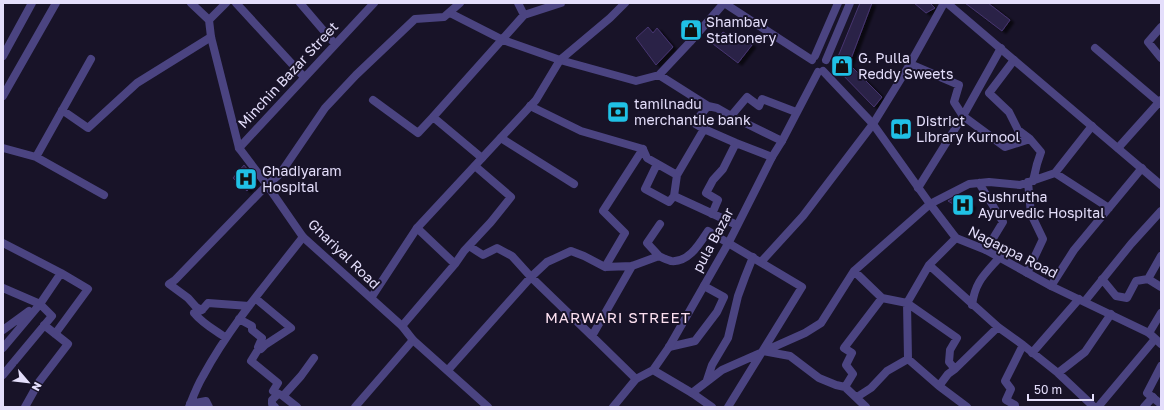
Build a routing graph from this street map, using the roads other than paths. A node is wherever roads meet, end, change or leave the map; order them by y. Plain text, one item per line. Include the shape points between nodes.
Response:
1 (32, 3) edge
2 (56, 3) edge
3 (191, 3) edge
4 (226, 3) edge
5 (236, 3) edge
6 (300, 3) edge
7 (374, 3) edge
8 (460, 3) edge
9 (518, 3) edge
10 (561, 3) edge
11 (625, 3) edge
12 (724, 3) edge
13 (838, 3) edge
14 (850, 3) edge
15 (944, 3) edge
16 (947, 3) edge
17 (550, 5) edge
18 (450, 13) junction
19 (524, 15) junction
20 (209, 20) junction
21 (1161, 27) edge
22 (211, 37) junction
23 (503, 40) junction
24 (335, 44) junction
25 (1001, 48) junction
26 (1095, 48) dead end
27 (3, 56) edge
28 (814, 58) junction
29 (1161, 58) edge
30 (91, 59) dead end
31 (560, 60) junction
32 (826, 60) junction
33 (1014, 60) junction
34 (910, 64) junction
35 (821, 71) junction
36 (659, 75) junction
37 (304, 77) junction
38 (3, 96) edge
39 (373, 100) dead end
40 (1160, 102) edge
41 (530, 106) junction
42 (708, 106) junction
43 (62, 110) junction
44 (796, 112) junction
45 (730, 116) junction
46 (963, 116) junction
47 (433, 117) junction
48 (873, 124) junction
49 (1092, 126) junction
50 (704, 129) junction
51 (501, 138) junction
52 (1030, 139) junction
53 (782, 141) junction
54 (736, 144) junction
55 (3, 148) edge
56 (239, 148) junction
57 (1118, 148) junction
58 (644, 149) junction
59 (36, 157) junction
60 (772, 157) junction
61 (482, 158) junction
62 (657, 164) junction
63 (475, 166) junction
64 (1142, 168) junction
65 (1055, 173) junction
66 (676, 175) junction
67 (1030, 182) junction
68 (979, 183) junction
69 (574, 184) dead end
70 (267, 185) junction
71 (1161, 185) edge
72 (918, 188) junction
73 (104, 195) dead end
74 (674, 196) junction
75 (930, 204) junction
76 (1109, 208) junction
77 (1161, 211) edge
78 (712, 214) junction
79 (660, 224) dead end
80 (737, 225) junction
81 (417, 228) junction
82 (303, 237) junction
83 (956, 238) junction
84 (729, 242) junction
85 (3, 243) edge
86 (469, 246) junction
87 (986, 250) junction
88 (659, 256) junction
89 (1161, 256) edge
90 (999, 258) junction
91 (757, 260) junction
92 (455, 264) junction
93 (929, 265) junction
94 (632, 266) junction
95 (605, 267) junction
96 (854, 271) junction
97 (61, 273) junction
98 (1027, 273) junction
99 (531, 277) junction
100 (1148, 279) junction
101 (1102, 280) junction
102 (704, 286) junction
103 (1051, 286) junction
104 (1161, 287) edge
105 (3, 288) edge
106 (255, 298) junction
107 (371, 298) junction
108 (882, 298) junction
109 (1082, 300) junction
110 (907, 303) junction
111 (40, 304) junction
112 (972, 305) junction
113 (249, 306) junction
114 (202, 310) junction
115 (1161, 313) edge
116 (1110, 314) junction
117 (239, 319) junction
118 (44, 325) junction
119 (402, 326) junction
120 (998, 327) junction
121 (3, 330) edge
122 (1149, 333) junction
123 (55, 334) junction
124 (592, 336) junction
125 (226, 338) junction
126 (413, 340) junction
127 (1158, 342) edge
128 (1023, 345) junction
129 (669, 347) junction
130 (3, 348) edge
131 (259, 348) junction
132 (763, 351) junction
133 (1032, 353) junction
134 (314, 358) dead end
135 (908, 359) junction
136 (1161, 366) edge
137 (955, 369) junction
138 (448, 370) junction
139 (653, 370) junction
140 (1058, 373) junction
141 (3, 375) edge
142 (636, 379) junction
143 (707, 381) junction
144 (939, 386) junction
145 (845, 387) junction
146 (692, 393) junction
147 (280, 395) junction
148 (857, 397) junction
149 (1153, 397) junction
150 (1161, 404) edge
151 (189, 405) edge
152 (293, 406) edge
153 (26, 407) edge
154 (209, 407) edge
155 (275, 407) edge
156 (355, 407) edge
157 (488, 407) edge
158 (613, 407) edge
159 (712, 407) edge
160 (728, 407) edge
161 (866, 407) edge
162 (968, 407) edge
163 (1015, 407) edge
164 (1094, 407) edge
165 (1098, 407) edge
166 (1144, 407) edge

1 - 27 street
2 - 38 street
3 - 20 street
4 - 20 street
5 - 37 street
6 - 24 street
7 - 24 street, Minchin Bazar Street
8 - 18 street
9 - 19 street
10 - 17 street
11 - 31 street
12 - 28 street
12 - 36 street
13 - 28 street
14 - 32 street
15 - 34 street
16 - 25 street
17 - 19 street
18 - 23 street
18 - 70 street via 444,17 416,19 325,108 280,174
19 - 23 street
20 - 22 street, Ghariyal Road
21 - 29 street via 1148,42
22 - 43 street via 137,83 88,128
22 - 56 street, Ghariyal Road
23 - 31 street
23 - 47 street
24 - 37 street, Minchin Bazar Street
25 - 33 street
25 - 46 street
26 - 40 street
28 - 32 street via 821,56
28 - 35 street via 812,68
30 - 43 street
31 - 36 street via 636,81
31 - 41 street
32 - 35 street via 826,67
33 - 49 street
33 - 52 street via 989,93 1009,112 1018,130
34 - 46 street via 959,85 954,102
34 - 48 street
35 - 44 street, pula Bazar
35 - 48 street, Nagappa Road
36 - 42 street
37 - 56 street, Minchin Bazar Street
39 - 47 street via 418,133
40 - 57 street
41 - 51 street
41 - 58 street via 581,131
42 - 45 street
42 - 50 street via 694,123
43 - 59 street
44 - 45 street via 762,100 758,106 747,97
44 - 53 street, pula Bazar
45 - 53 street
46 - 52 street via 1005,147
46 - 72 street
47 - 61 street
48 - 72 street, Nagappa Road
48 - 91 street via 803,216
49 - 57 street
49 - 65 street
50 - 54 street
50 - 66 street
51 - 61 street
51 - 69 street
52 - 67 street via 1041,152
53 - 60 street, pula Bazar
54 - 60 street
54 - 78 street via 723,170 706,192 718,200
55 - 59 street
56 - 70 street, Ghariyal Road
57 - 64 street
58 - 62 street via 647,158
58 - 95 street via 603,211 624,233
59 - 73 street
60 - 80 street, pula Bazar
61 - 63 street
62 - 66 street
62 - 74 street via 645,189 669,202
63 - 81 street
63 - 86 street via 511,197
64 - 71 street
64 - 76 street
65 - 67 street
65 - 76 street
66 - 74 street
67 - 68 street via 1020,185
67 - 98 street via 1031,214 1043,239
68 - 75 street via 969,184
68 - 87 street via 1003,222
70 - 82 street, Ghariyal Road
70 - 114 street via 169,284
72 - 75 street, Nagappa Road
74 - 78 street
75 - 83 street, Nagappa Road
75 - 96 street
76 - 103 street via 1074,250
77 - 101 street
78 - 80 street
79 - 88 street via 647,243
80 - 84 street, pula Bazar
81 - 92 street
81 - 107 street
82 - 106 street
82 - 107 street, Ghariyal Road
83 - 87 street, Nagappa Road
83 - 93 street
84 - 88 street via 708,231 695,250 683,259 671,261
84 - 91 street
84 - 102 street, pula Bazar
85 - 97 street
86 - 92 street
86 - 99 street via 483,255 497,248 512,256
87 - 90 street, Nagappa Road
88 - 94 street
89 - 100 street
90 - 98 street, Nagappa Road
90 - 112 street via 978,281
91 - 132 street via 802,287
91 - 143 street via 745,277 728,338 712,365
92 - 119 street
93 - 110 street
93 - 112 street
94 - 95 street
94 - 124 street
95 - 99 street via 571,251 547,262
96 - 108 street
96 - 132 street via 821,323 805,333
97 - 111 street
97 - 123 street via 88,289
98 - 103 street, Nagappa Road
99 - 124 street
99 - 138 street
100 - 101 street via 1136,282 1127,298 1116,296
100 - 104 street
101 - 109 street
102 - 129 street, pula Bazar
102 - 129 street via 724,297 717,312 695,341
103 - 109 street, Nagappa Road
105 - 111 street
106 - 113 street
106 - 131 street via 291,328 261,350
107 - 119 street, Ghariyal Road
108 - 110 street
108 - 145 street via 844,348 852,353 846,365 853,374
109 - 116 street, Nagappa Road
109 - 133 street
110 - 135 street
110 - 137 street via 957,338 950,350 949,362
111 - 118 street via 52,316
111 - 121 street
111 - 130 street
112 - 120 street
113 - 114 street via 208,303
113 - 117 street
114 - 125 street via 194,313 202,323
115 - 122 street
116 - 122 street, Nagappa Road
116 - 140 street via 1085,352
117 - 125 street
117 - 131 street via 252,326 252,330 262,338
118 - 123 street
118 - 141 street
119 - 126 street, Ghariyal Road
120 - 128 street
120 - 137 street
122 - 127 street, Nagappa Road
123 - 153 street via 68,344 39,382
124 - 142 street
125 - 151 street via 202,376
126 - 138 street, Ghariyal Road
126 - 156 street
127 - 165 street
128 - 133 street
128 - 163 street via 1005,381 1011,389 1006,400
129 - 139 street, pula Bazar
131 - 147 street via 251,361 278,383 273,391
132 - 143 street via 722,370
132 - 145 street via 790,356 819,378
132 - 160 street
133 - 140 street
134 - 147 street via 301,376
135 - 144 street
135 - 148 street via 887,371 871,388
136 - 149 street via 1147,393
137 - 144 street
138 - 157 street, Ghariyal Road
139 - 142 street, pula Bazar
139 - 146 street
140 - 164 street
142 - 158 street, pula Bazar
143 - 146 street
144 - 162 street
145 - 148 street
146 - 159 street
147 - 152 street
147 - 155 street via 272,400
148 - 161 street
149 - 150 street
149 - 166 street
151 - 154 street via 206,401

